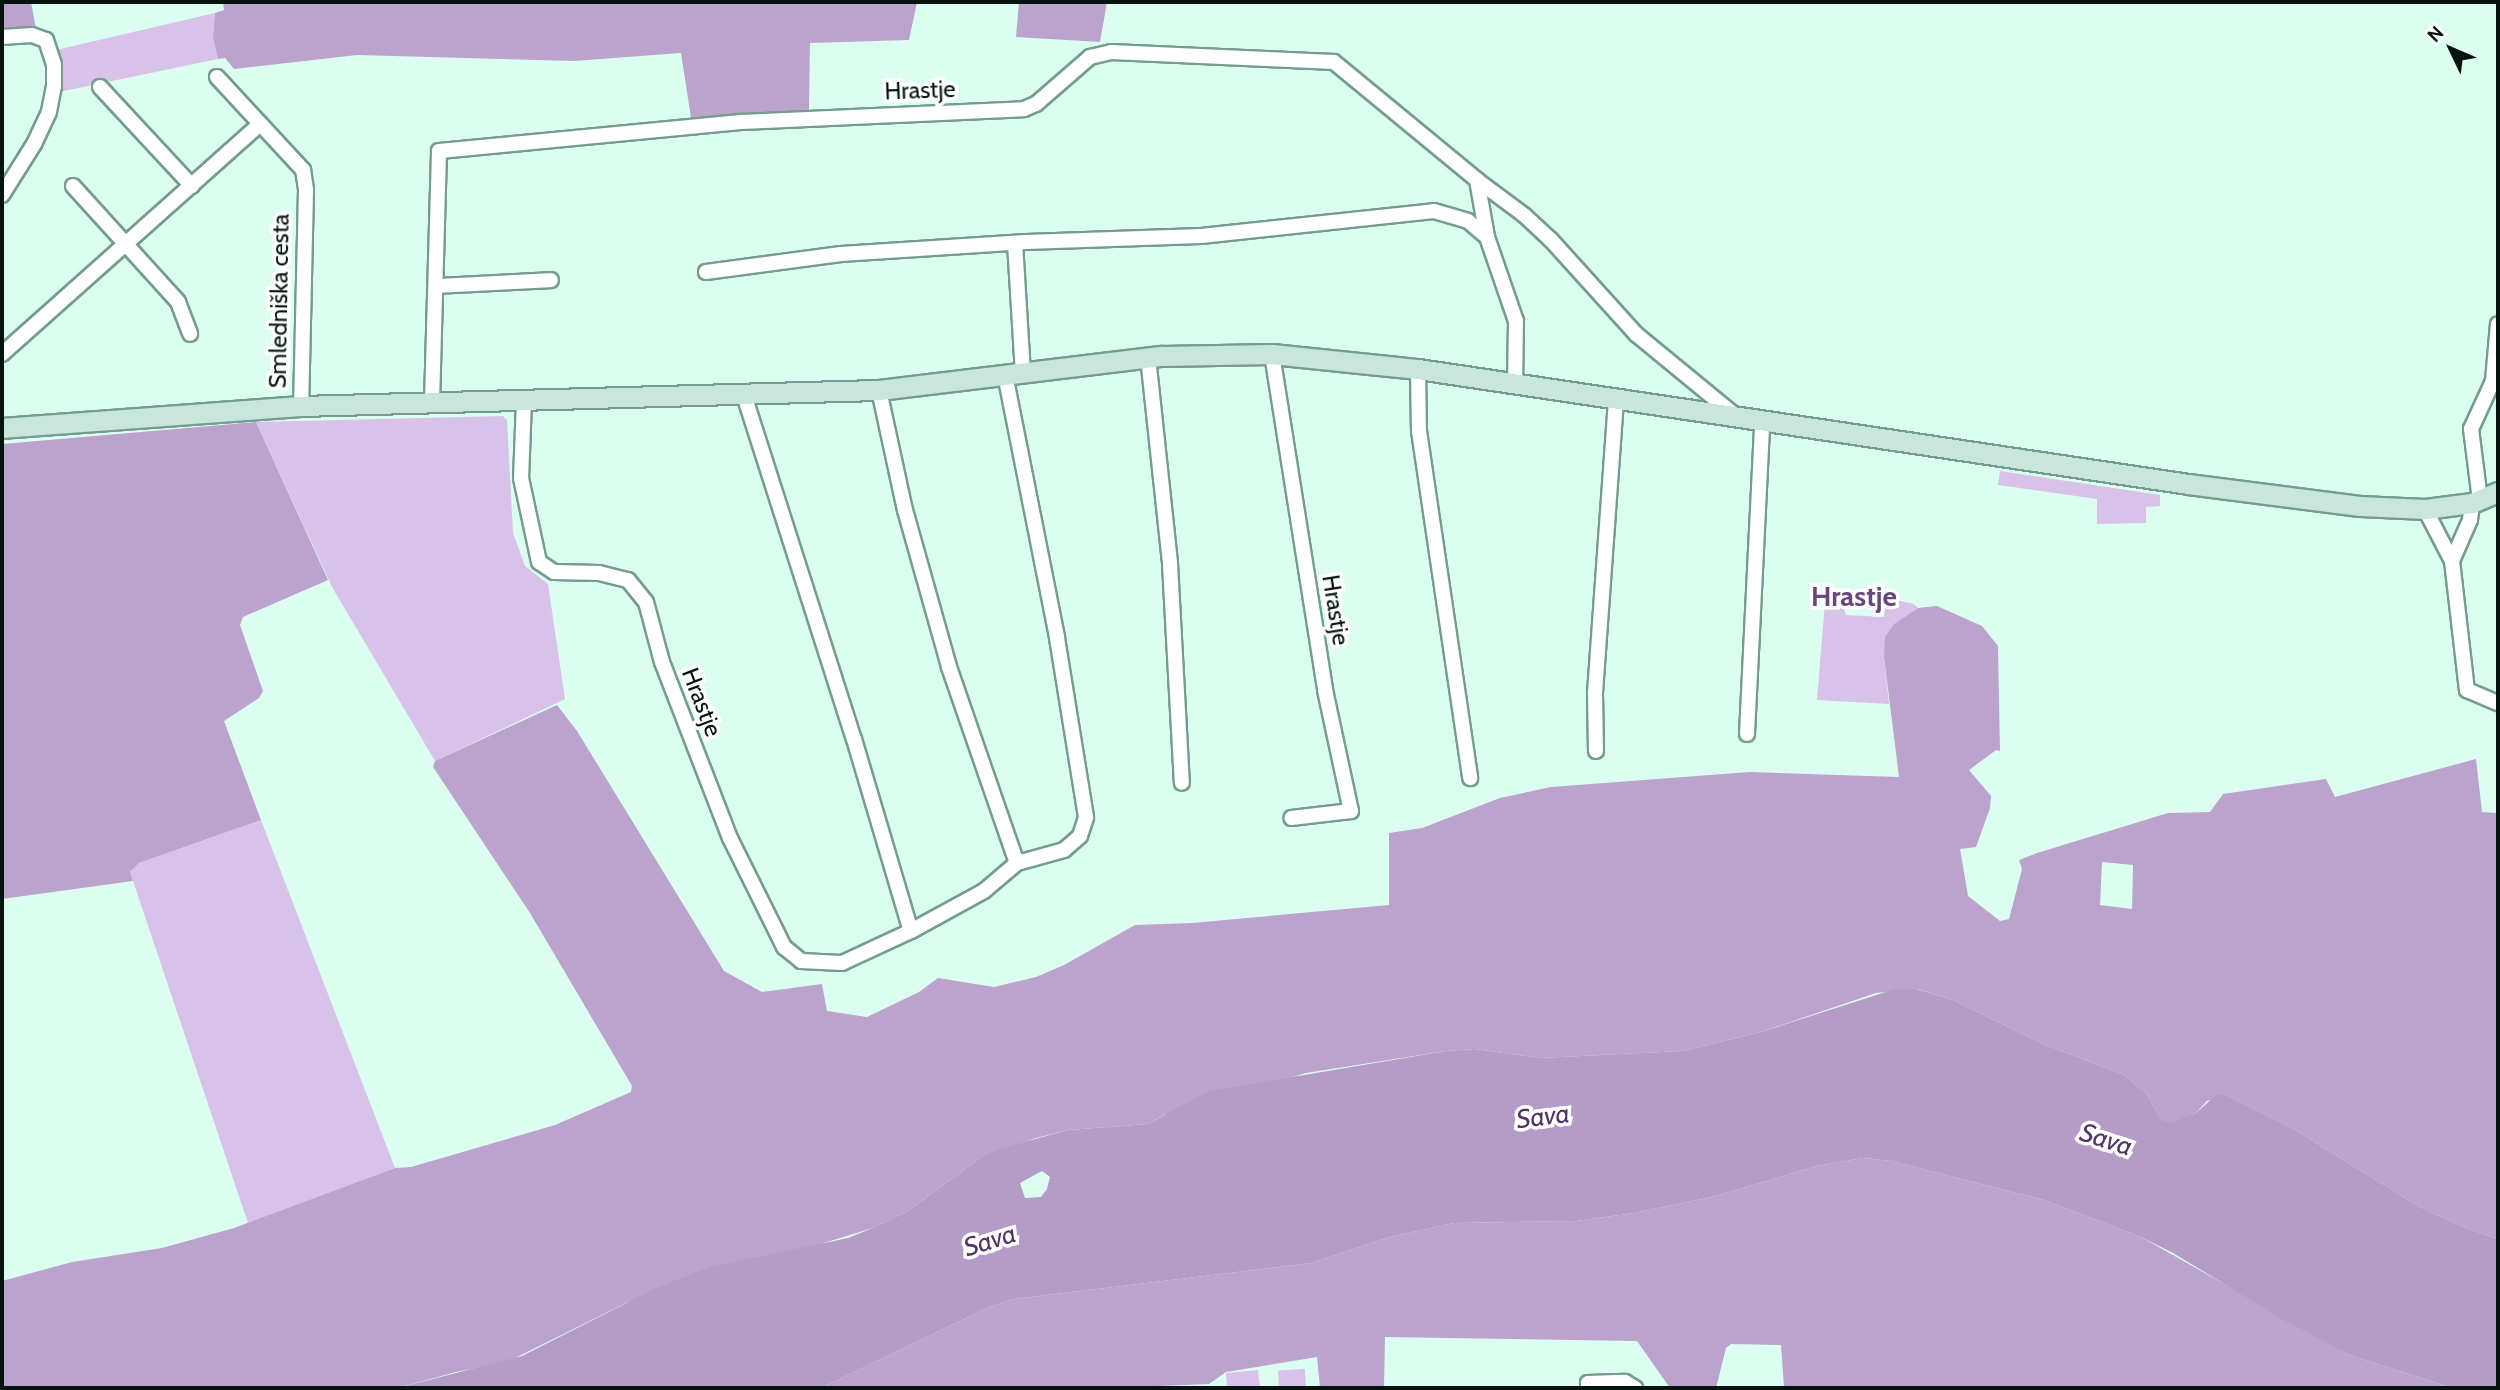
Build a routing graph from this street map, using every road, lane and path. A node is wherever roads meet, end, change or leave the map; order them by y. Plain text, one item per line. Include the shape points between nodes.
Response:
1 (2, 37) edge
2 (217, 77) dead end
3 (100, 87) dead end
4 (260, 124) junction
5 (1477, 180) junction
6 (73, 186) dead end
7 (192, 186) junction
8 (2, 195) edge
9 (1488, 237) junction
10 (1015, 243) junction
11 (126, 246) junction
12 (706, 272) dead end
13 (551, 280) dead end
14 (437, 286) junction
15 (2498, 324) edge
16 (190, 334) dead end
17 (1272, 354) junction
18 (2, 355) edge
19 (1148, 357) junction
20 (1418, 369) junction
21 (1014, 374) junction
22 (1515, 385) junction
23 (879, 390) junction
24 (744, 396) junction
25 (1616, 400) junction
26 (524, 401) junction
27 (432, 403) junction
28 (301, 405) junction
29 (1738, 418) junction
30 (1762, 422) junction
31 (2, 428) edge
32 (2498, 492) edge
33 (2476, 501) junction
34 (2425, 509) junction
35 (2452, 561) junction
36 (2498, 704) edge
37 (1747, 734) dead end
38 (1596, 751) dead end
39 (1470, 778) dead end
40 (1182, 783) dead end
41 (1291, 818) dead end
42 (1017, 863) junction
43 (911, 931) junction
44 (1588, 1388) edge
45 (1635, 1388) edge

1 - 8 street via 33,34 46,40 54,64 54,86 49,112 34,144
2 - 4 street, Smledniška cesta
3 - 7 street
4 - 7 street
4 - 28 street, Smledniška cesta via 303,170
5 - 9 street
5 - 14 street, Hrastje via 1334,62 1111,52 1090,57 1024,109 742,122 439,151
5 - 29 street, Hrastje via 1551,240 1636,334
6 - 11 street
7 - 11 street
9 - 10 street via 1468,221 1434,211 1201,236
9 - 22 street via 1516,321
10 - 12 street via 841,254
10 - 21 street, Hrastje
11 - 16 street via 178,302
11 - 18 street
13 - 14 street
14 - 27 street, Hrastje
15 - 33 street via 2493,381 2471,429
17 - 19 street
17 - 20 street
17 - 41 street, Hrastje via 1325,690 1352,811
19 - 21 street
19 - 40 street via 1170,564
20 - 22 street
20 - 39 street via 1419,431
21 - 23 street
21 - 42 street, Hrastje via 1086,817 1080,836 1065,850
22 - 25 street
23 - 24 street
23 - 42 street via 905,510 949,667
24 - 26 street
24 - 43 street
25 - 29 street
25 - 38 street via 1595,693
26 - 27 street
26 - 43 street, Hrastje via 521,478 539,562 554,572 599,573 628,580 646,602 662,662 730,838 784,947 801,961 842,963
27 - 28 street
28 - 31 street, Smledniška cesta
29 - 30 street
30 - 34 street via 2188,484 2360,506
30 - 37 street
32 - 33 street
33 - 34 street
33 - 35 street
34 - 35 street
35 - 36 street via 2467,690
42 - 43 street, Hrastje via 984,891
44 - 45 street via 1588,1383 1625,1382

